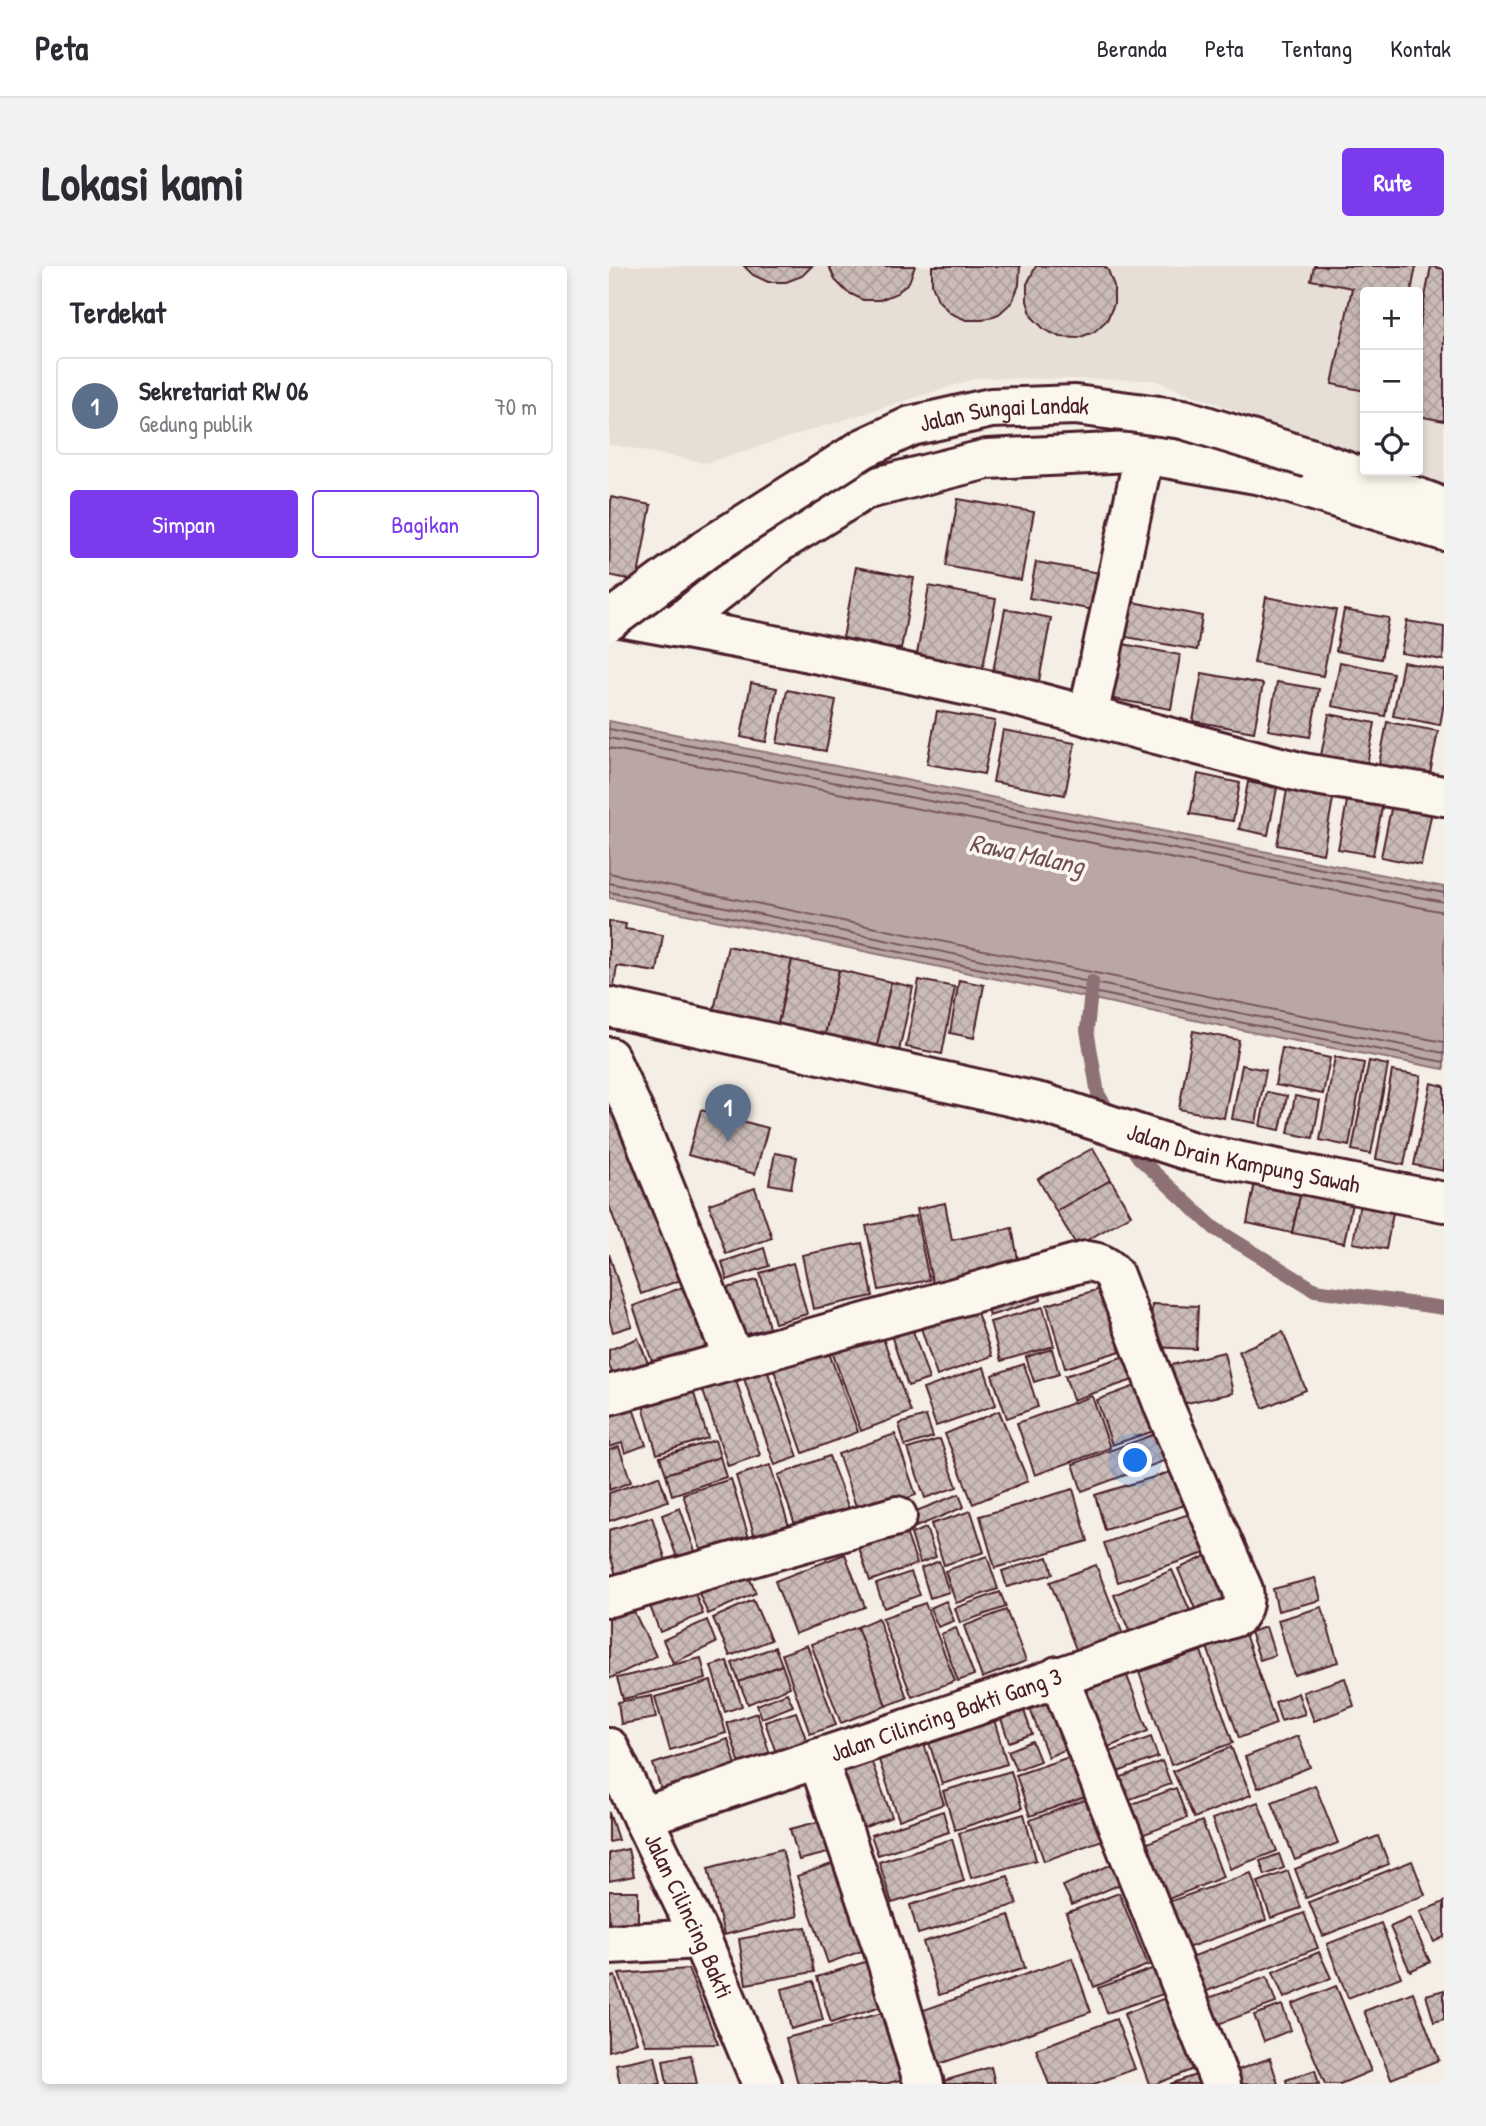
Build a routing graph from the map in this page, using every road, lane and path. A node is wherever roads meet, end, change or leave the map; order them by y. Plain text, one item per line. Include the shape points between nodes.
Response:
1 (1144, 454) junction
2 (1444, 507) edge
3 (1444, 531) edge
4 (609, 615) edge
5 (609, 621) edge
6 (674, 627) junction
7 (1088, 716) junction
8 (1444, 796) edge
9 (617, 1015) edge
10 (609, 1057) edge
11 (1444, 1202) edge
12 (734, 1360) junction
13 (609, 1395) edge
14 (897, 1516) dead end
15 (609, 1597) edge
16 (1058, 1676) junction
17 (609, 1748) edge
18 (818, 1759) junction
19 (642, 1817) junction
20 (701, 1939) junction
21 (609, 1944) edge
22 (762, 2084) edge
23 (924, 2084) edge
24 (1221, 2084) edge

1 - 3 street via 1262,475
1 - 6 street via 987,459 864,490 780,542
1 - 7 street
2 - 5 street, Jalan Sungai Landak, bridge via 1183,419 1075,405 991,408 911,426 864,448 706,549
4 - 6 street
6 - 7 street via 1010,695
7 - 8 street via 1303,773
9 - 11 street, Jalan Drain Kampung Sawah via 1045,1104 1196,1153
10 - 12 street
12 - 13 street
12 - 16 street, Jalan Cilincing Bakti Gang 3 via 1086,1261 1110,1269 1243,1590 1243,1604 1237,1616
14 - 15 street
16 - 18 street, Jalan Cilincing Bakti Gang 3
16 - 24 street
17 - 19 street, Jalan Cilincing Bakti
18 - 19 street, Jalan Cilincing Bakti Gang 3
18 - 23 street
19 - 20 street, Jalan Cilincing Bakti
20 - 21 street
20 - 22 street, Jalan Cilincing Bakti

